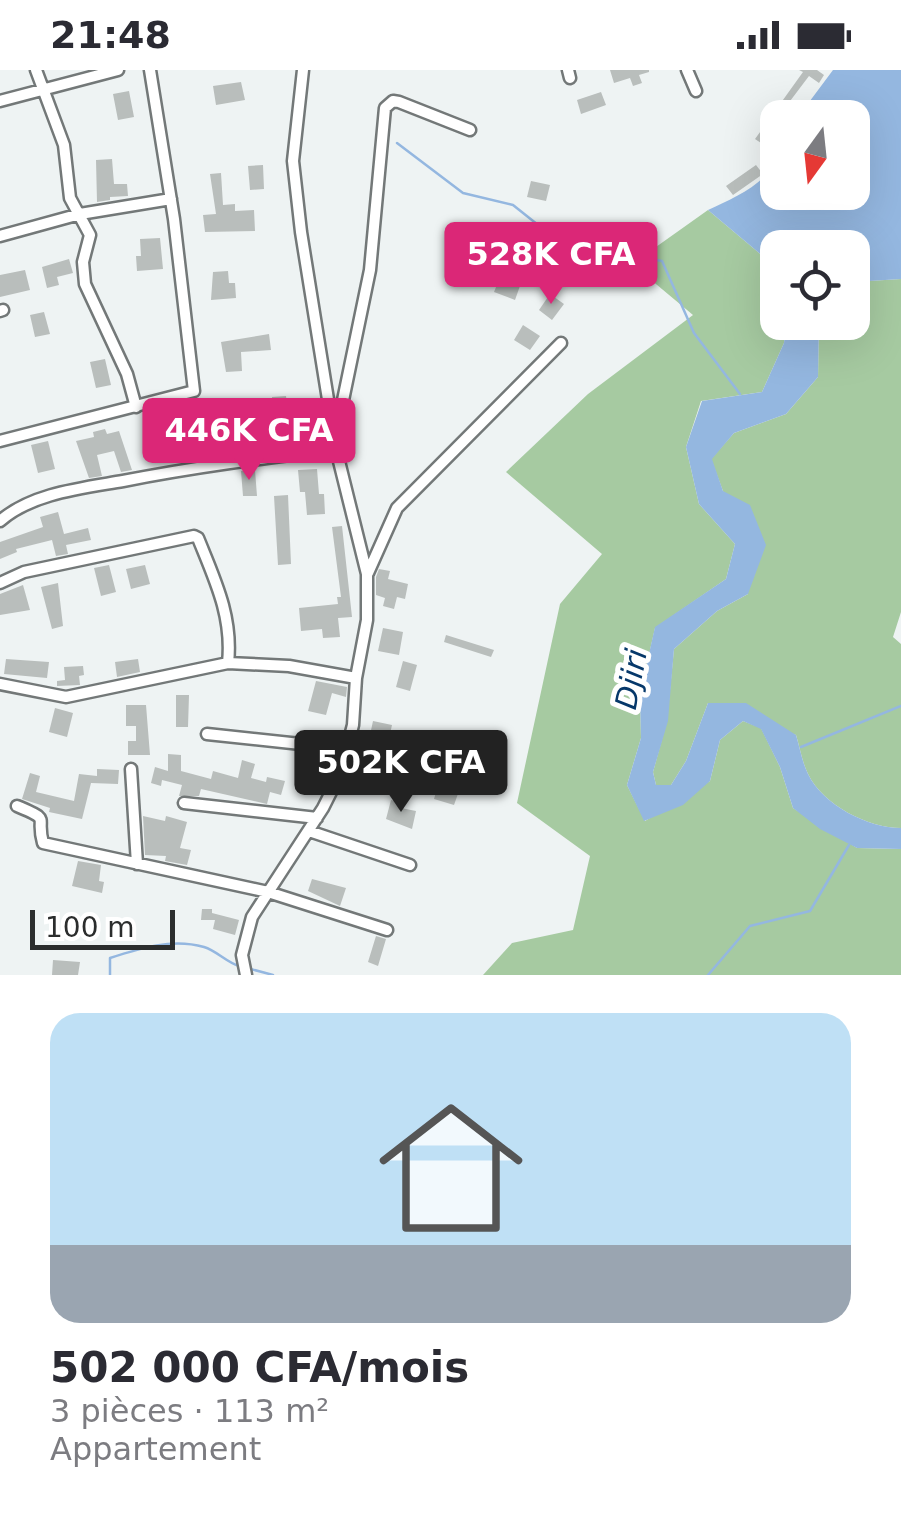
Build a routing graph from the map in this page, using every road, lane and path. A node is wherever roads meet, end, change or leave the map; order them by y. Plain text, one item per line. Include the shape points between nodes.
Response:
1 (36, 70) edge
2 (118, 70) edge
3 (150, 70) edge
4 (302, 70) edge
5 (687, 70) edge
6 (41, 88) junction
7 (696, 91) dead end
8 (0, 101) edge
9 (470, 130) dead end
10 (171, 199) junction
11 (80, 214) junction
12 (0, 236) edge
13 (560, 343) dead end
14 (136, 407) junction
15 (0, 442) edge
16 (336, 444) junction
17 (0, 521) edge
18 (367, 574) junction
19 (0, 583) edge
20 (228, 663) junction
21 (356, 678) junction
22 (0, 684) edge
23 (207, 734) dead end
24 (348, 748) junction
25 (131, 769) dead end
26 (184, 803) dead end
27 (17, 806) dead end
28 (317, 818) junction
29 (309, 830) junction
30 (137, 864) junction
31 (410, 865) dead end
32 (268, 892) junction
33 (387, 930) dead end
34 (246, 975) edge

1 - 6 street
2 - 6 street
3 - 10 street
4 - 16 street via 293,162
5 - 7 street
6 - 8 street
6 - 11 street via 64,145 68,190
9 - 16 street via 399,102 384,108 370,270
10 - 11 street
10 - 14 street via 196,385 190,394
11 - 12 street
11 - 14 street via 90,240 85,284
13 - 18 street via 397,508
14 - 15 street
16 - 17 street via 74,490
16 - 18 street
18 - 21 street
19 - 20 street via 24,572 194,536 225,604
20 - 21 street
20 - 22 street via 66,697
21 - 24 street
23 - 24 street
24 - 28 street
25 - 30 street
26 - 28 street
27 - 30 street via 43,820 43,843
28 - 29 street
29 - 31 street
29 - 32 street
30 - 32 street
32 - 33 street
32 - 34 street via 252,916 242,955

